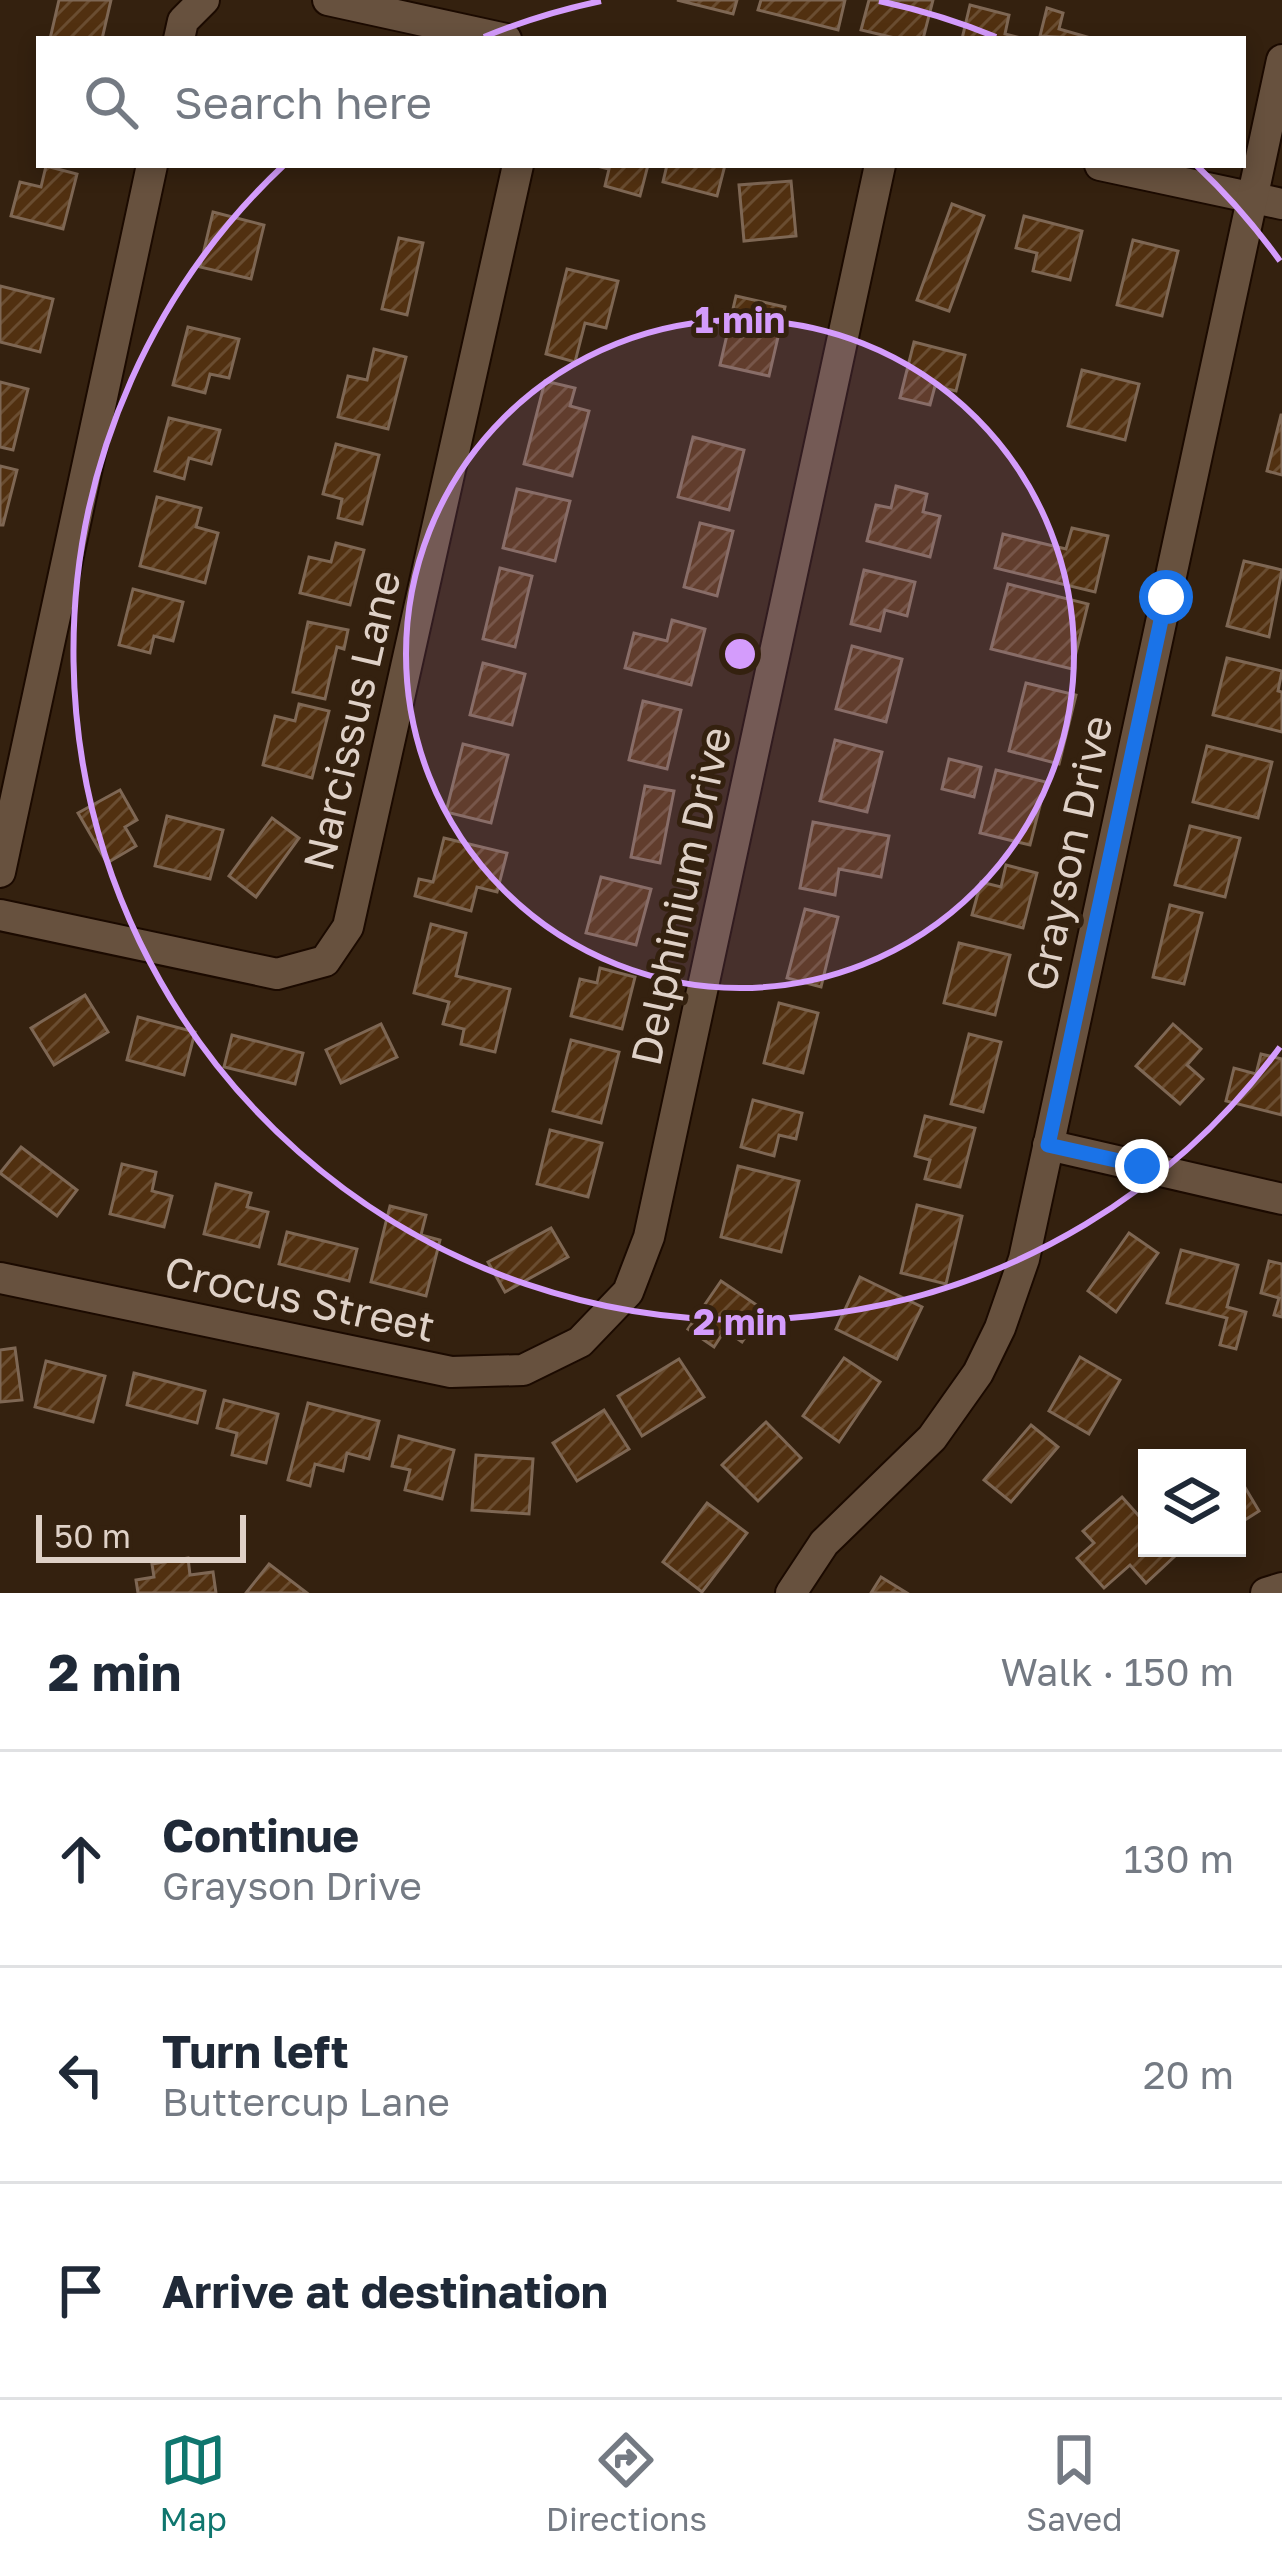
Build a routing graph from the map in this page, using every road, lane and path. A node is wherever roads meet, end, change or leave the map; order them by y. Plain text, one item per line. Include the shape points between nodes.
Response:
1 (204, 0) edge
2 (328, 0) edge
3 (395, 8) edge
4 (180, 36) edge
5 (495, 36) edge
6 (1282, 60) edge
7 (151, 168) edge
8 (517, 168) edge
9 (879, 168) edge
10 (1114, 168) edge
11 (1267, 201) edge
12 (0, 872) edge
13 (0, 915) edge
14 (1048, 1145) junction
15 (1282, 1199) edge
16 (0, 1278) edge
17 (580, 1342) joint
18 (1282, 1588) edge
19 (791, 1593) edge
20 (1266, 1593) edge

1 - 4 street
2 - 3 street
3 - 5 street
6 - 11 street, Grayson Drive
7 - 12 street
8 - 13 street, Narcissus Lane via 348,927 325,961 277,974
9 - 17 street, Delphinium Drive via 650,1237 628,1292
10 - 11 street
11 - 14 street, Grayson Drive
14 - 15 street
14 - 19 street, Grayson Drive via 1024,1259 977,1373 932,1438 824,1543
16 - 17 street, Crocus Street via 451,1372 523,1370
18 - 20 street

